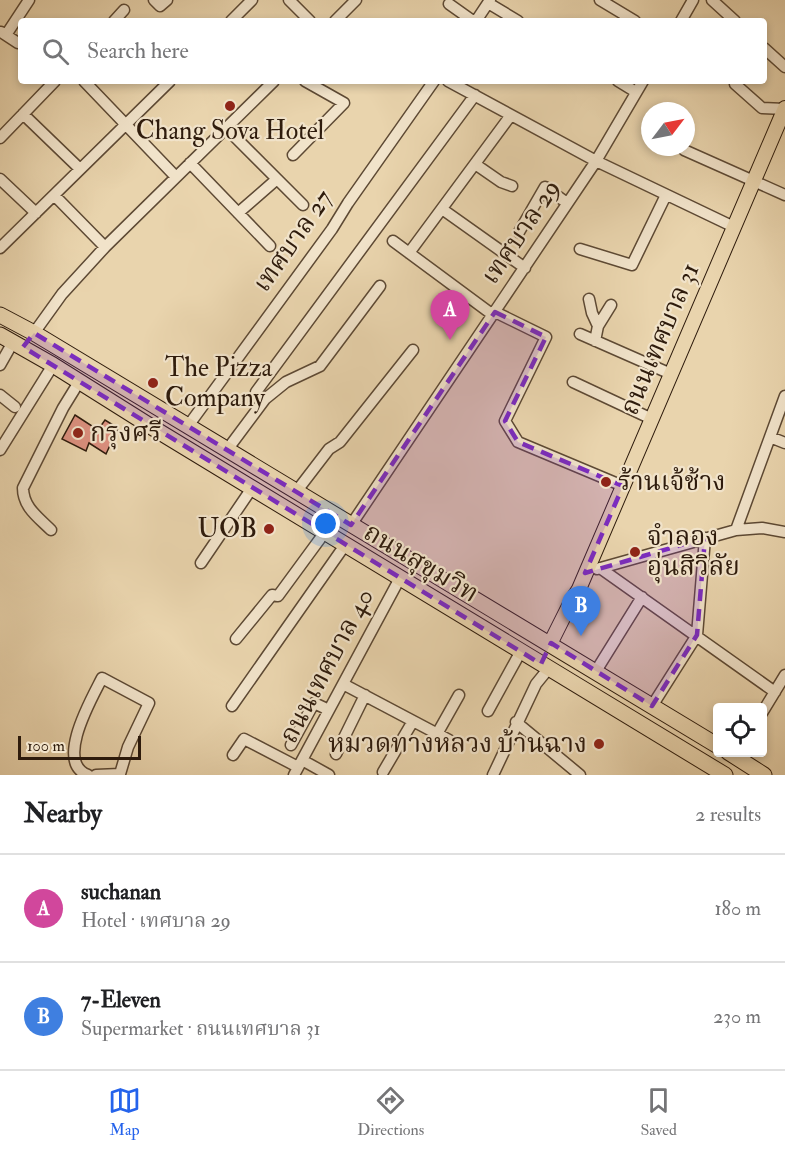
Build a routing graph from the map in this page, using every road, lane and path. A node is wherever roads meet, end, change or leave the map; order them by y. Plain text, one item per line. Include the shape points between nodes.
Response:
1 (29, 0) edge
2 (154, 0) edge
3 (167, 0) edge
4 (252, 0) edge
5 (289, 0) edge
6 (356, 0) edge
7 (600, 0) edge
8 (693, 0) edge
9 (712, 0) edge
10 (489, 1) edge
11 (449, 4) dead end
12 (124, 10) dead end
13 (117, 18) edge
14 (234, 18) edge
15 (307, 18) edge
16 (338, 18) edge
17 (470, 18) edge
18 (477, 18) edge
19 (514, 18) edge
20 (630, 18) edge
21 (683, 18) edge
22 (732, 18) edge
23 (3, 33) edge
24 (18, 43) dead end
25 (767, 51) edge
26 (785, 67) edge
27 (52, 84) edge
28 (87, 84) edge
29 (167, 84) edge
30 (271, 84) edge
31 (310, 84) edge
32 (432, 84) edge
33 (454, 84) edge
34 (623, 84) edge
35 (641, 84) edge
36 (735, 84) dead end
37 (636, 92) junction
38 (475, 95) junction
39 (23, 114) junction
40 (784, 114) edge
41 (511, 115) junction
42 (126, 124) junction
43 (226, 128) junction
44 (0, 138) edge
45 (293, 155) dead end
46 (695, 155) edge
47 (596, 160) junction
48 (190, 163) junction
49 (475, 164) junction
50 (80, 169) junction
51 (176, 177) junction
52 (277, 178) junction
53 (0, 179) edge
54 (754, 181) junction
55 (512, 186) dead end
56 (54, 195) junction
57 (666, 195) junction
58 (785, 195) edge
59 (567, 203) junction
60 (303, 205) dead end
61 (442, 209) junction
62 (36, 213) junction
63 (238, 213) junction
64 (734, 227) junction
65 (519, 232) dead end
66 (393, 241) dead end
67 (270, 246) dead end
68 (105, 247) junction
69 (0, 248) edge
70 (580, 249) dead end
71 (409, 253) junction
72 (525, 268) junction
73 (380, 286) dead end
74 (589, 299) dead end
75 (611, 305) dead end
76 (494, 314) junction
77 (0, 315) edge
78 (598, 326) junction
79 (34, 333) junction
80 (580, 334) dead end
81 (12, 341) edge
82 (595, 341) junction
83 (413, 350) dead end
84 (0, 365) edge
85 (53, 365) junction
86 (671, 374) junction
87 (79, 382) junction
88 (573, 382) dead end
89 (0, 395) edge
90 (785, 396) edge
91 (266, 399) junction
92 (15, 407) dead end
93 (652, 418) junction
94 (188, 426) junction
95 (770, 437) junction
96 (785, 443) edge
97 (0, 450) edge
98 (227, 450) junction
99 (622, 486) junction
100 (252, 488) junction
101 (296, 492) junction
102 (351, 525) junction
103 (51, 530) dead end
104 (736, 530) junction
105 (325, 532) junction
106 (785, 532) edge
107 (705, 538) junction
108 (345, 544) junction
109 (201, 563) dead end
110 (600, 568) junction
111 (585, 573) junction
112 (400, 578) junction
113 (642, 597) junction
114 (697, 635) junction
115 (236, 639) dead end
116 (554, 646) junction
117 (521, 651) junction
118 (545, 666) junction
119 (596, 671) junction
120 (785, 675) edge
121 (343, 684) junction
122 (775, 692) junction
123 (365, 695) junction
124 (459, 695) dead end
125 (767, 705) edge
126 (232, 706) dead end
127 (652, 706) junction
128 (329, 710) junction
129 (488, 711) dead end
130 (412, 721) junction
131 (516, 722) junction
132 (437, 734) junction
133 (449, 740) dead end
134 (713, 744) edge
135 (291, 745) dead end
136 (336, 754) dead end
137 (232, 755) dead end
138 (738, 757) edge
139 (298, 768) edge
140 (383, 772) dead end
141 (120, 774) edge
142 (88, 775) edge
143 (96, 775) edge
144 (329, 775) edge
145 (493, 775) edge
146 (580, 775) edge
147 (725, 775) edge
148 (764, 775) edge

1 - 23 street
2 - 3 street via 160,6
4 - 14 street
5 - 15 street
6 - 16 street
7 - 20 street
8 - 21 street
9 - 22 street
10 - 18 street
10 - 19 street
11 - 17 street
12 - 13 street
23 - 24 street
25 - 26 street
27 - 39 street
28 - 42 street
29 - 42 street
30 - 43 street
31 - 45 street via 344,103
32 - 94 street, เทศบาล 27 via 332,230
33 - 38 street
34 - 37 street
35 - 37 street, เทศบาล 29
36 - 40 street via 762,108
37 - 47 street, เทศบาล 29
38 - 41 street
38 - 91 street via 256,392
39 - 44 street
39 - 50 street
40 - 54 main road, ถนนเทศบาล 31
41 - 47 street
41 - 49 street
42 - 50 street
42 - 51 street
43 - 48 street
43 - 52 street
46 - 54 street
47 - 57 street
47 - 59 street, เทศบาล 29
48 - 51 street
48 - 63 street
49 - 55 street
49 - 61 street
50 - 56 street
51 - 68 street
52 - 60 street
52 - 63 street
53 - 62 street
54 - 58 street
54 - 64 main road, ถนนเทศบาล 31
56 - 62 street
56 - 68 street
57 - 64 street
57 - 70 street via 632,265
59 - 65 street via 545,187
59 - 72 street, เทศบาล 29
61 - 71 street
61 - 72 street
62 - 69 street
63 - 67 street
64 - 86 main road, ถนนเทศบาล 31
66 - 71 street
68 - 79 street via 62,294
71 - 76 street
72 - 76 street, เทศบาล 29
73 - 91 street via 320,366 286,382
74 - 78 street
75 - 78 street
76 - 99 street via 546,337 504,421 518,442
76 - 102 street, เทศบาล 29
77 - 79 highway, ถนนสุขุมวิท
78 - 82 street
79 - 81 highway
79 - 94 highway, ถนนสุขุมวิท
80 - 82 street
81 - 84 street
81 - 85 highway, ถนนสุขุมวิท
82 - 86 street
83 - 101 street
85 - 87 highway, ถนนสุขุมวิท
85 - 97 street
86 - 93 main road, ถนนเทศบาล 31
87 - 100 highway, ถนนสุขุมวิท
87 - 103 street via 23,488 28,508
88 - 93 street
89 - 92 street
90 - 95 street
91 - 98 street
93 - 99 main road, ถนนเทศบาล 31
94 - 98 highway, ถนนสุขุมวิท
95 - 96 street
95 - 104 street
98 - 101 highway, ถนนสุขุมวิท
99 - 111 main road, ถนนเทศบาล 31
100 - 105 highway, ถนนสุขุมวิท
100 - 109 street
101 - 102 highway, ถนนสุขุมวิท
102 - 116 highway, ถนนสุขุมวิท
104 - 106 street via 762,528
104 - 107 street
105 - 108 highway, ถนนสุขุมวิท
105 - 115 street via 278,596 272,595
107 - 110 street
107 - 114 street
108 - 112 highway, ถนนสุขุมวิท
108 - 126 street
110 - 111 street
110 - 113 street
111 - 116 main road, ถนนเทศบาล 31 via 579,604
112 - 117 highway, ถนนสุขุมวิท
112 - 121 street, ถนนเทศบาล 40
113 - 114 street
113 - 119 street
114 - 122 street
114 - 127 street
116 - 118 highway
116 - 119 highway, ถนนสุขุมวิท
117 - 118 highway, ถนนสุขุมวิท
117 - 129 street
118 - 131 street
118 - 147 highway, ถนนสุขุมวิท
119 - 127 highway, ถนนสุขุมวิท
120 - 122 street
121 - 123 street
121 - 128 street, ถนนเทศบาล 40
122 - 125 street
123 - 130 street
123 - 136 street
124 - 132 street
127 - 134 highway, ถนนสุขุมวิท
128 - 135 street via 314,703
128 - 139 street, ถนนเทศบาล 40
130 - 132 street
130 - 140 street
131 - 145 street
131 - 146 street
132 - 133 street
137 - 139 street via 244,739
138 - 148 highway
139 - 144 street
141 - 142 street via 149,703 102,678 80,723 75,753 75,765
141 - 143 street

